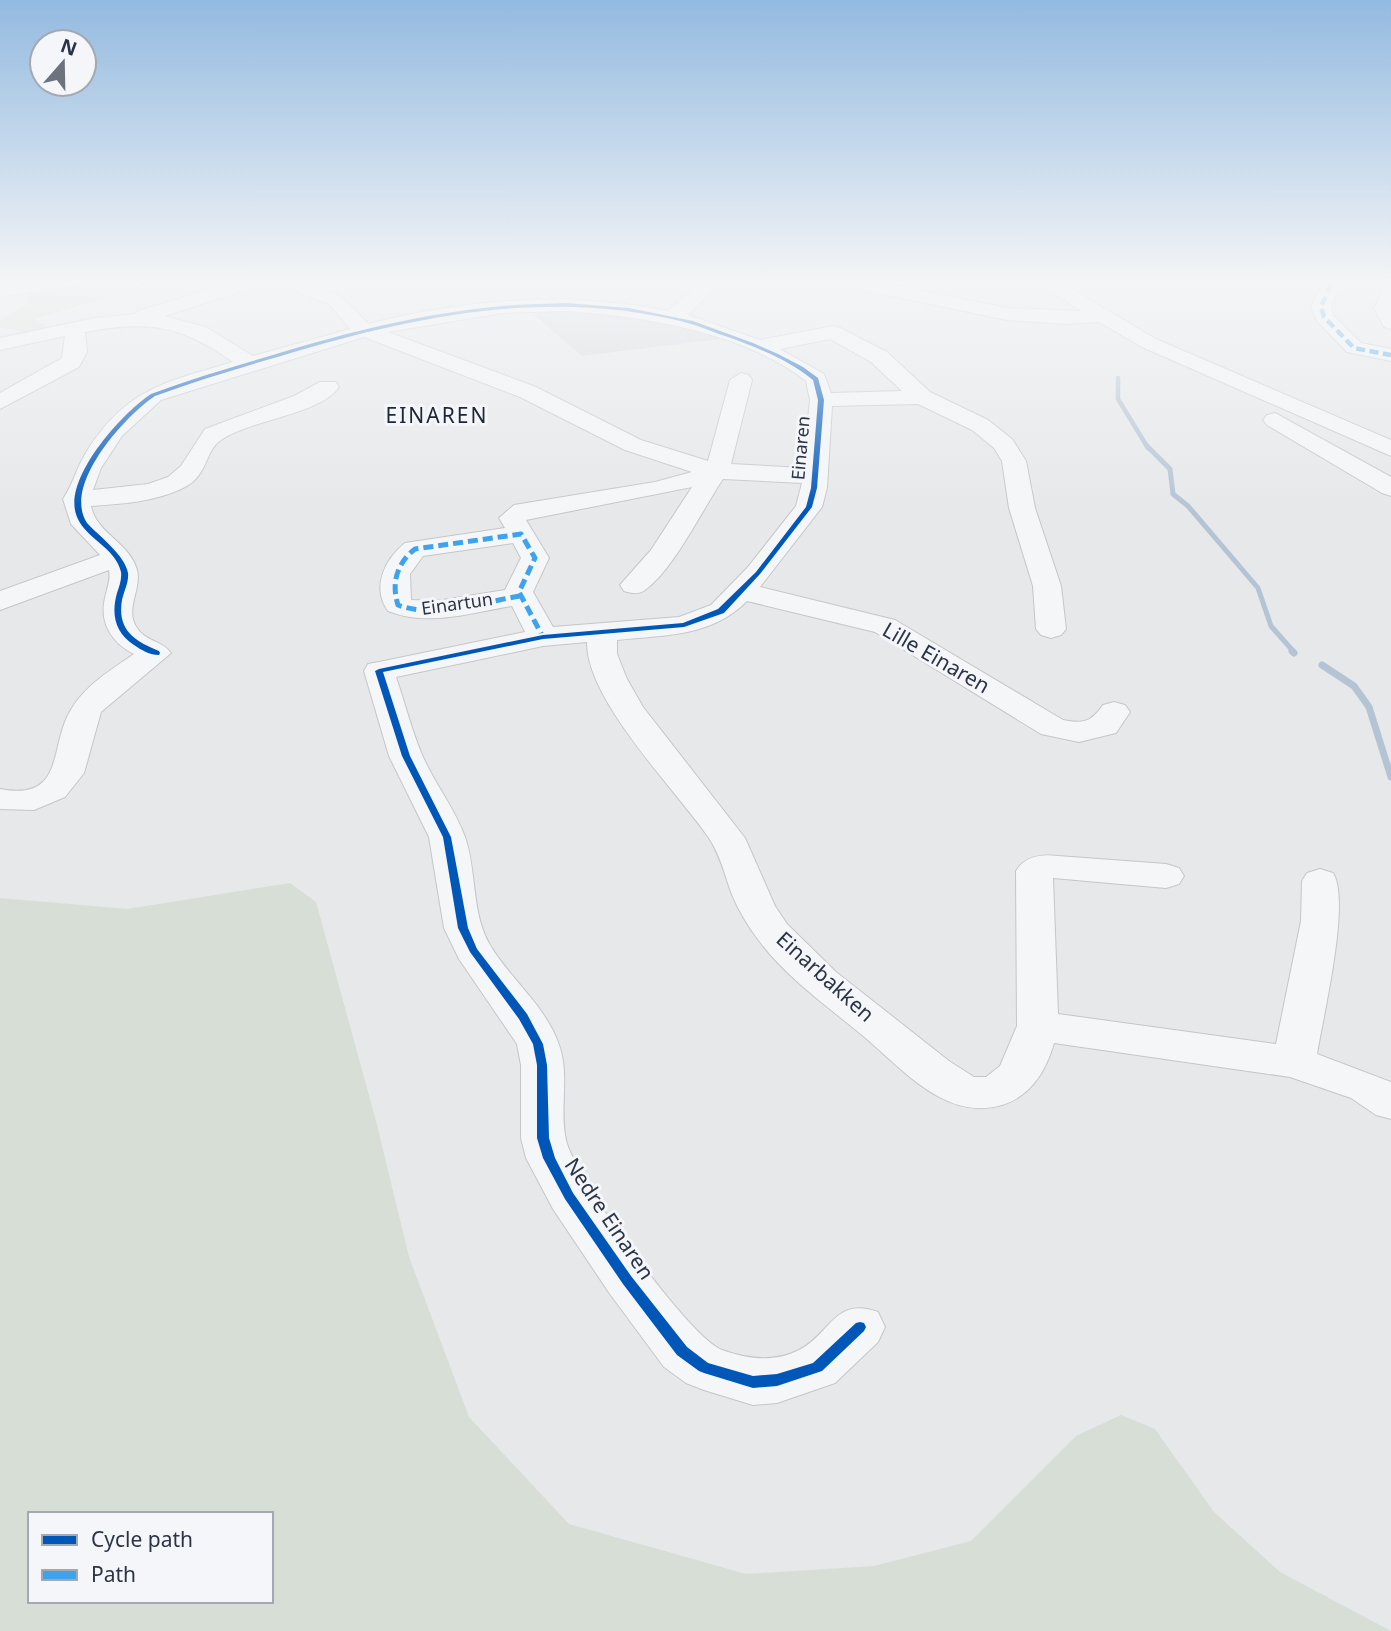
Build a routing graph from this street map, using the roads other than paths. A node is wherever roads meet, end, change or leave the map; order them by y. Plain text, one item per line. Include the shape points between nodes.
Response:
1 (72, 360) edge
2 (246, 360) edge
3 (260, 360) edge
4 (443, 360) edge
5 (784, 360) edge
6 (882, 360) edge
7 (1186, 360) edge
8 (251, 363) junction
9 (741, 380) dead end
10 (328, 387) dead end
11 (922, 397) junction
12 (821, 400) junction
13 (0, 402) edge
14 (1275, 420) dead end
15 (1391, 449) edge
16 (713, 475) junction
17 (815, 476) junction
18 (1391, 488) edge
19 (76, 499) junction
20 (521, 534) junction
21 (116, 558) junction
22 (634, 585) dead end
23 (742, 591) junction
24 (520, 596) junction
25 (0, 601) edge
26 (1051, 629) dead end
27 (601, 634) junction
28 (543, 637) junction
29 (379, 671) joint
30 (1114, 712) dead end
31 (0, 799) edge
32 (1166, 876) dead end
33 (1320, 881) dead end
34 (1038, 1026) junction
35 (1294, 1062) junction
36 (1391, 1103) edge
37 (860, 1327) dead end

1 - 13 street
2 - 8 street
3 - 8 street, Einaren
4 - 16 street via 528,392 633,445
5 - 12 street, Einaren via 809,373 819,386
6 - 11 street
7 - 15 street
8 - 19 street, Einaren via 138,403 85,475
9 - 16 street via 723,457
10 - 19 street via 214,434 187,475 173,483
11 - 12 street
11 - 26 street via 981,425 1011,453 1022,508 1047,586
12 - 17 street, Einaren
14 - 18 street
16 - 17 street, Einaren
16 - 20 street via 523,510 512,518
16 - 22 street via 661,555
17 - 23 street, Einaren via 802,519
19 - 21 street via 87,527
20 - 24 street, Einartun via 535,558 522,581
20 - 24 street, Einartun via 415,549 402,559 394,588 398,605 422,610
21 - 25 street
21 - 31 street via 124,572 119,626 135,643 156,653 89,707 81,719 68,771 57,785 25,804
23 - 27 street, Einaren via 721,611 698,622
23 - 30 street, Lille Einaren via 885,626 1052,727 1068,732 1099,730
24 - 28 street, Einartun
27 - 28 street, Einaren
27 - 34 street, Einarbakken via 600,653 639,723 728,839 761,916 806,965 961,1090 988,1093 1009,1084 1026,1064
28 - 29 street, Einaren
29 - 37 street, Nedre Einaren via 406,756 447,836 463,929 538,1044 543,1138 549,1158 569,1196 627,1280 682,1350 704,1367 753,1382 778,1380 817,1367
32 - 34 street, Einarbakken via 1045,866 1034,872
33 - 35 street via 1320,921
34 - 35 street
35 - 36 street via 1354,1082

